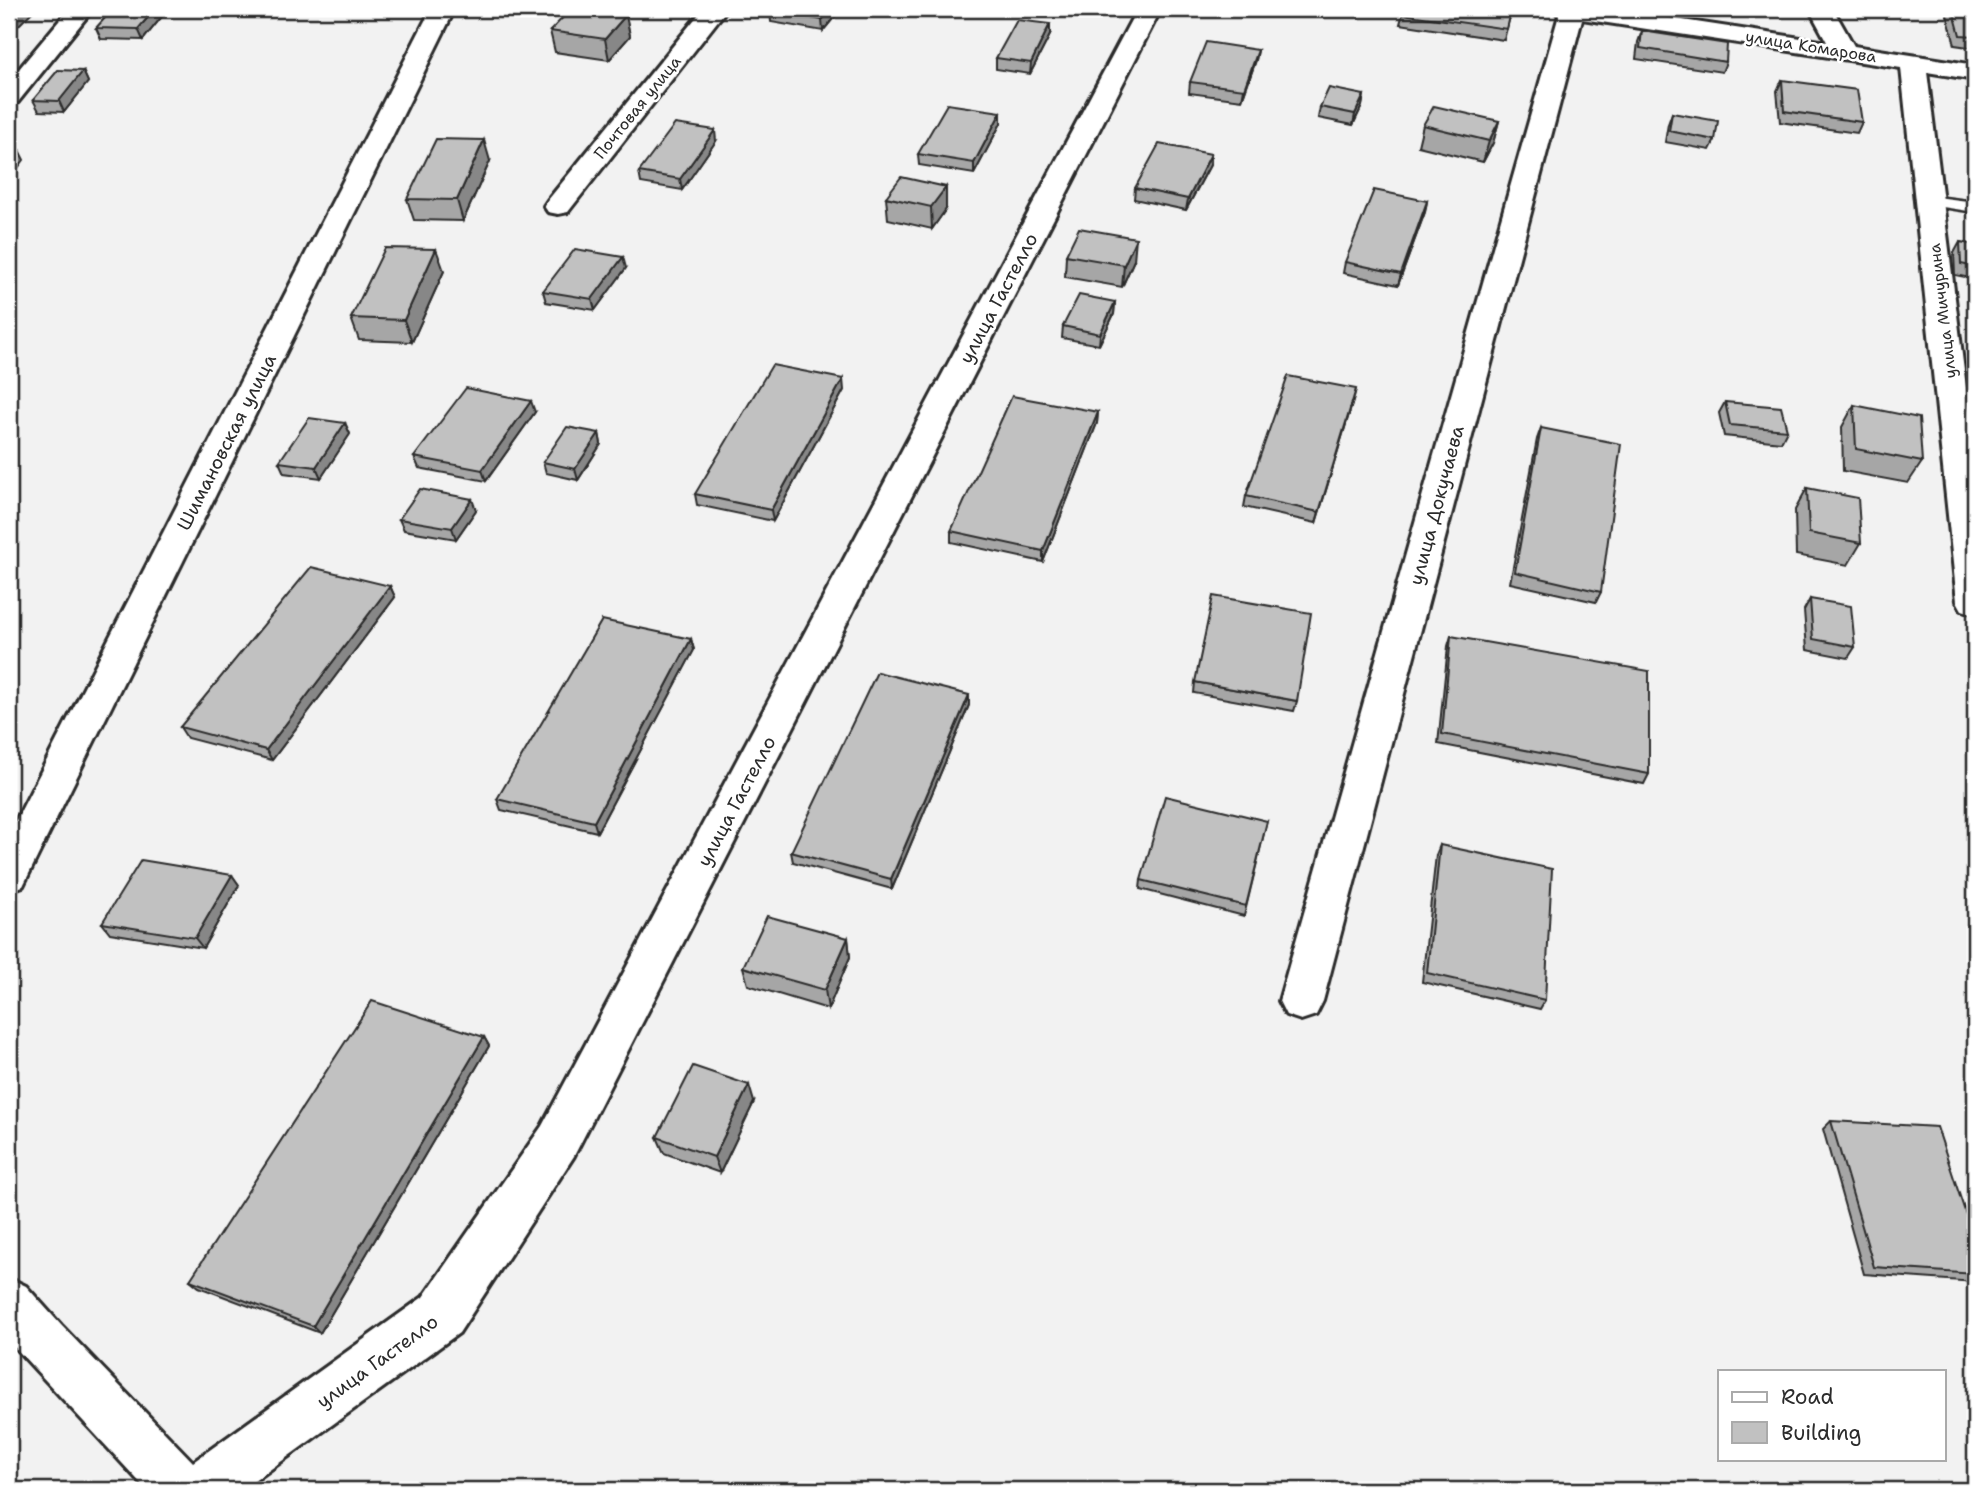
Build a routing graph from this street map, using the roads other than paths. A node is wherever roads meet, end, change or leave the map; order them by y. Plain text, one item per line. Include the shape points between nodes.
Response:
1 (81, 9) edge
2 (443, 9) edge
3 (715, 9) edge
4 (1149, 9) edge
5 (1568, 9) edge
6 (1821, 9) edge
7 (1845, 52) junction
8 (1913, 62) junction
9 (1975, 72) edge
10 (9, 97) edge
11 (1929, 201) junction
12 (558, 206) dead end
13 (1975, 207) edge
14 (1975, 601) edge
15 (9, 874) edge
16 (1301, 1001) dead end
17 (9, 1303) edge
18 (183, 1490) edge
19 (198, 1490) edge

1 - 10 street
2 - 15 street, Шимановская улица
3 - 12 street, Почтовая улица
4 - 19 street, улица Гастелло via 558,1141 441,1315
5 - 7 street, улица Комарова
5 - 16 street, улица Докучаева
6 - 7 street
7 - 8 street, улица Комарова
8 - 9 street, улица Комарова
8 - 11 street, улица Мичурина
11 - 13 lane
11 - 14 street, улица Мичурина
17 - 18 street

